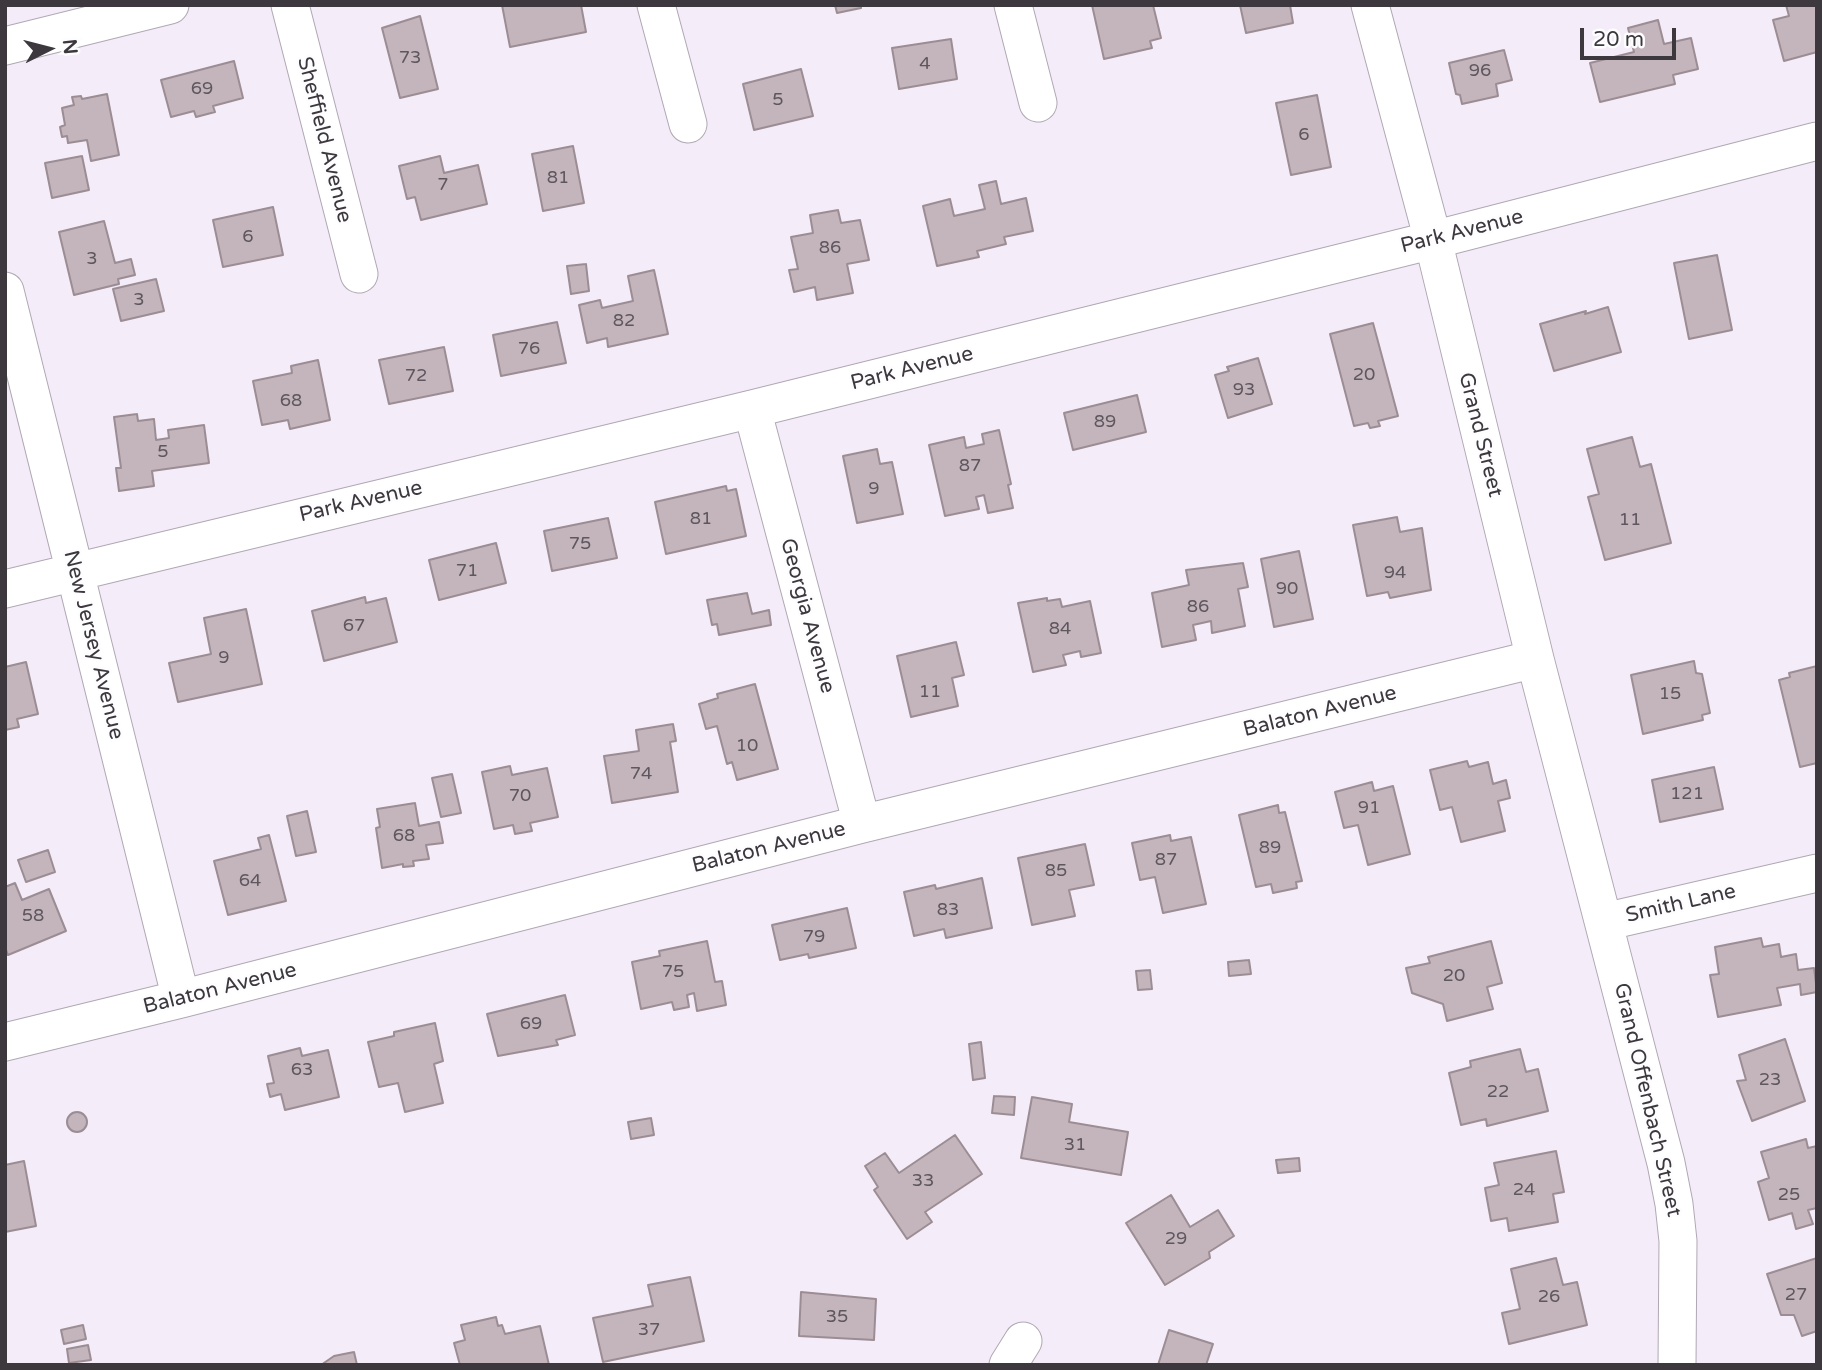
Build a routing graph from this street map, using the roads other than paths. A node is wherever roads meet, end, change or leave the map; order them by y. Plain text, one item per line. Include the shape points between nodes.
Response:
1 (170, 5) edge
2 (290, 5) edge
3 (656, 5) edge
4 (1013, 5) edge
5 (1370, 5) edge
6 (5, 46) edge
7 (1038, 103) dead end
8 (688, 124) dead end
9 (1817, 141) edge
10 (1433, 240) junction
11 (359, 274) dead end
12 (5, 291) edge
13 (752, 409) junction
14 (74, 571) junction
15 (5, 589) edge
16 (1535, 659) junction
17 (862, 824) junction
18 (1589, 864) joint
19 (1817, 873) edge
20 (1604, 922) junction
21 (181, 999) junction
22 (5, 1042) edge
23 (1676, 1365) edge

1 - 6 street
2 - 11 street, Sheffield Avenue
3 - 8 street
4 - 7 street
5 - 10 street, Grand Street
9 - 10 street, Park Avenue
10 - 13 street, Park Avenue
10 - 16 street, Grand Street
12 - 14 street, New Jersey Avenue
13 - 14 street, Park Avenue
13 - 17 street, Georgia Avenue
14 - 15 street, Park Avenue
14 - 21 street, New Jersey Avenue
16 - 17 street, Balaton Avenue
16 - 18 street, Grand Street
17 - 21 street, Balaton Avenue
18 - 20 street, Smith Lane
19 - 20 street, Smith Lane
20 - 23 street, Grand Offenbach Street via 1674,1204 1678,1241
21 - 22 street, Balaton Avenue

